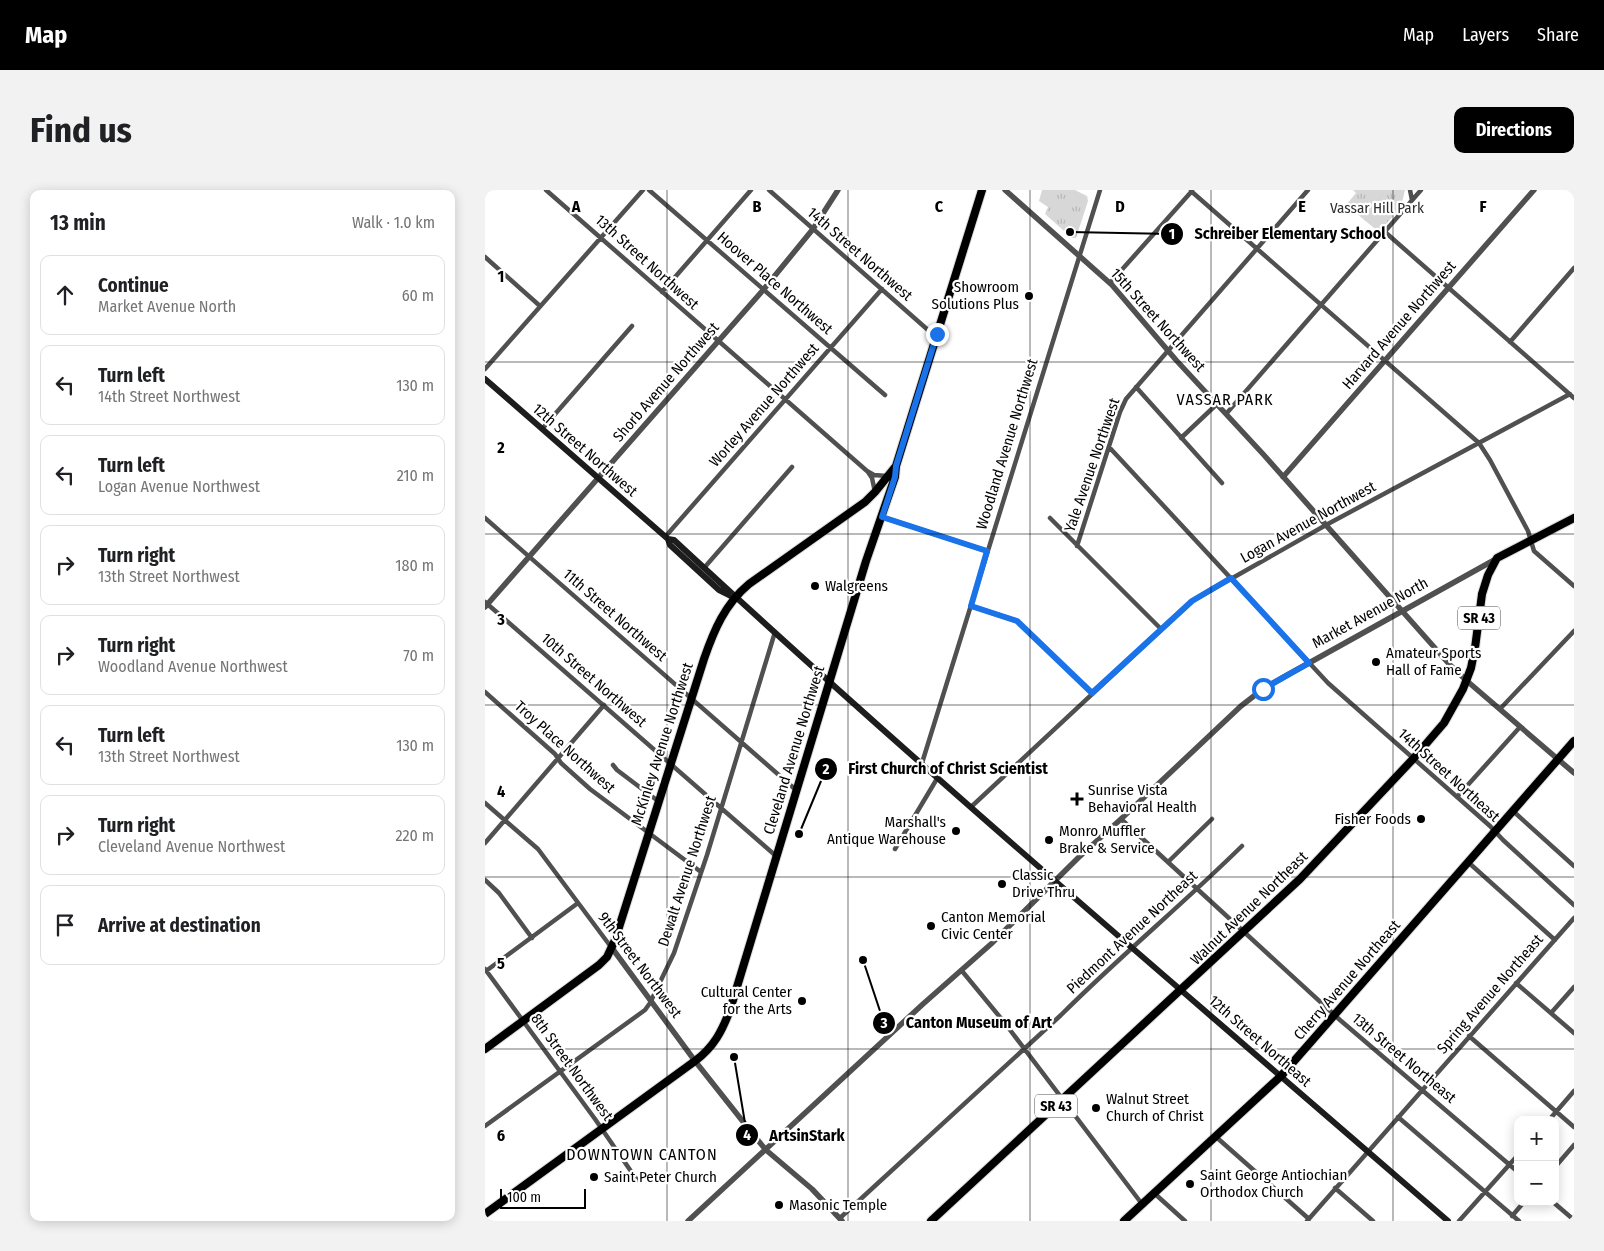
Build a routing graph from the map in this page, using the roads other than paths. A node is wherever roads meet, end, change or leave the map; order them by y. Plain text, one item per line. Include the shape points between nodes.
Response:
1 (546, 190) edge
2 (643, 190) edge
3 (649, 190) edge
4 (751, 190) edge
5 (769, 190) edge
6 (838, 190) edge
7 (982, 190) edge
8 (1005, 190) edge
9 (1100, 190) edge
10 (1308, 190) edge
11 (1410, 190) edge
12 (1421, 190) edge
13 (1534, 190) edge
14 (1192, 191) edge
15 (1413, 200) junction
16 (813, 229) junction
17 (1385, 232) junction
18 (600, 238) junction
19 (707, 240) junction
20 (1257, 249) junction
21 (1079, 255) junction
22 (485, 257) edge
23 (1574, 268) edge
24 (1110, 283) junction
25 (1449, 287) junction
26 (764, 289) junction
27 (882, 289) junction
28 (662, 292) junction
29 (1321, 305) junction
30 (540, 306) junction
31 (632, 326) dead end
32 (937, 334) junction
33 (718, 341) junction
34 (1510, 342) junction
35 (831, 348) junction
36 (1168, 351) junction
37 (1385, 361) junction
38 (485, 369) edge
39 (485, 379) edge
40 (1136, 388) junction
41 (885, 395) dead end
42 (1572, 396) edge
43 (785, 400) junction
44 (1217, 404) junction
45 (1225, 414) junction
46 (542, 429) junction
47 (1181, 438) junction
48 (1479, 443) junction
49 (1109, 447) junction
50 (896, 466) junction
51 (791, 467) dead end
52 (867, 471) junction
53 (887, 476) junction
54 (1283, 477) junction
55 (597, 478) junction
56 (1222, 483) dead end
57 (875, 492) junction
58 (882, 517) junction
59 (485, 518) edge
60 (1050, 518) dead end
61 (1574, 518) edge
62 (1327, 525) junction
63 (667, 538) junction
64 (1531, 540) junction
65 (1077, 546) junction
66 (987, 551) junction
67 (529, 557) junction
68 (1497, 558) junction
69 (704, 568) junction
70 (1231, 578) junction
71 (1574, 586) edge
72 (735, 597) junction
73 (486, 604) edge
74 (971, 606) junction
75 (1403, 610) junction
76 (1161, 629) junction
77 (1574, 631) edge
78 (775, 632) junction
79 (1309, 663) junction
80 (1467, 680) junction
81 (830, 681) junction
82 (485, 692) edge
83 (1092, 693) junction
84 (691, 699) junction
85 (604, 705) junction
86 (1500, 709) junction
87 (1520, 726) junction
88 (1574, 741) edge
89 (741, 742) junction
90 (558, 759) junction
91 (1413, 759) junction
92 (1559, 759) junction
93 (671, 763) junction
94 (922, 763) junction
95 (613, 765) dead end
96 (1574, 773) edge
97 (938, 777) junction
98 (796, 790) junction
99 (1457, 797) junction
100 (659, 801) junction
101 (485, 803) edge
102 (721, 807) junction
103 (971, 807) junction
104 (1513, 811) junction
105 (1121, 819) junction
106 (1212, 819) dead end
107 (505, 820) junction
108 (1495, 832) junction
109 (649, 833) junction
110 (485, 843) edge
111 (1242, 846) dead end
112 (895, 849) dead end
113 (777, 856) junction
114 (1168, 862) junction
115 (1468, 862) junction
116 (1574, 866) edge
117 (701, 872) junction
118 (485, 880) edge
119 (1055, 881) junction
120 (1197, 889) junction
121 (578, 903) junction
122 (1574, 905) edge
123 (1574, 918) edge
124 (1245, 931) junction
125 (532, 938) junction
126 (1555, 940) junction
127 (612, 948) junction
128 (1133, 948) junction
129 (486, 970) edge
130 (961, 971) junction
131 (1516, 983) junction
132 (1574, 987) edge
133 (1182, 990) junction
134 (652, 1000) junction
135 (1551, 1013) junction
136 (1335, 1014) junction
137 (523, 1021) junction
138 (1574, 1034) edge
139 (1469, 1036) junction
140 (485, 1048) edge
141 (1024, 1049) junction
142 (695, 1061) junction
143 (561, 1072) junction
144 (1281, 1076) junction
145 (1422, 1090) junction
146 (1574, 1090) edge
147 (1062, 1100) junction
148 (1556, 1111) junction
149 (1552, 1116) edge
150 (1399, 1117) junction
151 (485, 1126) edge
152 (1574, 1127) edge
153 (602, 1129) junction
154 (1215, 1136) junction
155 (1574, 1145) edge
156 (766, 1150) junction
157 (1368, 1152) junction
158 (1514, 1159) edge
159 (1559, 1162) edge
160 (1509, 1164) junction
161 (1514, 1168) edge
162 (637, 1180) dead end
163 (1335, 1188) junction
164 (1485, 1192) junction
165 (1154, 1193) junction
166 (1142, 1204) junction
167 (1521, 1206) edge
168 (1558, 1206) edge
169 (485, 1214) edge
170 (1512, 1216) junction
171 (841, 1219) edge
172 (1308, 1220) edge
173 (1574, 1220) edge
174 (688, 1221) edge
175 (931, 1221) edge
176 (1124, 1221) edge
177 (1185, 1221) edge
178 (1373, 1221) edge
179 (1448, 1221) edge
180 (1459, 1221) edge
181 (1519, 1221) edge

1 - 18 street, 13th Street Northwest
2 - 18 street
3 - 19 street, Hoover Place Northwest
4 - 19 street
5 - 16 street, 14th Street Northwest
6 - 16 street, Shorb Avenue Northwest
7 - 32 main road, Cleveland Avenue Northwest
8 - 21 street, 15th Street Northwest
9 - 21 street, Woodland Avenue Northwest
10 - 20 street, Yale Avenue Northwest
11 - 15 street
12 - 15 street
13 - 25 street, Harvard Avenue Northwest
14 - 20 street
14 - 24 street
15 - 17 street
16 - 26 street, Shorb Avenue Northwest
16 - 27 street, 14th Street Northwest
17 - 25 street
17 - 29 street
18 - 28 street, 13th Street Northwest
18 - 30 street
19 - 26 street, Hoover Place Northwest
19 - 28 street
20 - 29 street
20 - 36 street, Yale Avenue Northwest
21 - 24 street, 15th Street Northwest
21 - 66 street, Woodland Avenue Northwest
22 - 30 street
23 - 34 street
24 - 36 street, 15th Street Northwest
25 - 34 street
25 - 37 street, Harvard Avenue Northwest
26 - 33 street, Shorb Avenue Northwest
26 - 35 street, Hoover Place Northwest
27 - 32 street, 14th Street Northwest via 928,330
27 - 35 street, Worley Avenue Northwest
28 - 33 street, 13th Street Northwest
29 - 37 street
29 - 45 street
30 - 38 street
31 - 46 street
32 - 50 main road, Cleveland Avenue Northwest
33 - 43 street, 13th Street Northwest
33 - 55 street, Shorb Avenue Northwest
34 - 42 street
35 - 41 street, Hoover Place Northwest
35 - 43 street, Worley Avenue Northwest
36 - 40 street, Yale Avenue Northwest
36 - 44 street, 15th Street Northwest
37 - 48 street
37 - 54 street, Harvard Avenue Northwest
39 - 46 main road, 12th Street Northwest
40 - 47 street
40 - 49 street, Yale Avenue Northwest via 1123,405
42 - 48 street, Logan Avenue Northwest
43 - 52 street, 13th Street Northwest
43 - 63 street, Worley Avenue Northwest
44 - 45 street, 15th Street Northwest
44 - 47 street
45 - 54 street, 15th Street Northwest
46 - 55 main road, 12th Street Northwest
47 - 56 street
48 - 62 street, Logan Avenue Northwest
48 - 64 street
49 - 65 street, Yale Avenue Northwest
49 - 70 street
50 - 53 main road, McKinley Avenue Northwest
50 - 58 main road, Cleveland Avenue Northwest
51 - 69 street
52 - 53 street, 13th Street Northwest
52 - 57 street, 13th Street Northwest
53 - 57 main road, McKinley Avenue Northwest
54 - 62 street, 15th Street Northwest
55 - 63 main road, 12th Street Northwest
55 - 67 street, Shorb Avenue Northwest
57 - 72 main road, McKinley Avenue Northwest
58 - 66 street
58 - 81 main road, Cleveland Avenue Northwest
59 - 67 street, 11th Street Northwest
60 - 65 street
61 - 64 main road, Market Avenue North
62 - 70 street, Logan Avenue Northwest
62 - 75 street, 15th Street Northwest
63 - 69 main road, 12th Street Northwest via 674,540
63 - 72 main road, 12th Street Northwest via 670,545 719,590
64 - 68 main road, Market Avenue North
64 - 71 street via 1534,551
65 - 76 street
66 - 74 street, Woodland Avenue Northwest
67 - 73 street, Shorb Avenue Northwest
67 - 84 street, 11th Street Northwest
68 - 75 street, Market Avenue North
68 - 80 main road, Walnut Avenue Northeast / SR 43 via 1482,594 1477,640
69 - 72 main road, 12th Street Northwest
70 - 76 street, Logan Avenue Northwest via 1192,601
70 - 79 street
72 - 78 main road, 12th Street Northwest
72 - 84 main road, McKinley Avenue Northwest via 713,633
73 - 85 street, 10th Street Northwest
74 - 83 street via 1017,621
74 - 94 street, Woodland Avenue Northwest
75 - 79 street, Market Avenue North
75 - 80 street, 15th Street Northwest
76 - 83 street, Logan Avenue Northwest
77 - 86 street
78 - 81 main road, 12th Street Northwest
78 - 89 street, Dewalt Avenue Northwest
79 - 91 street, 14th Street Northeast
79 - 105 street, Market Avenue North via 1248,699
80 - 86 street, 15th Street Northwest
80 - 91 main road, Walnut Avenue Northeast / SR 43 via 1444,723
81 - 94 main road, 12th Street Northwest
81 - 98 main road, Cleveland Avenue Northwest
82 - 90 street, Troy Place Northwest
83 - 103 street, Logan Avenue Northwest
84 - 89 street, 11th Street Northwest
84 - 93 main road, McKinley Avenue Northwest
85 - 90 street
85 - 93 street, 10th Street Northwest
86 - 87 street, 15th Street Northwest
87 - 92 street, 15th Street Northwest
87 - 99 street
88 - 92 main road, Cherry Avenue Northeast
89 - 98 street, 11th Street Northwest
89 - 102 street, Dewalt Avenue Northwest
90 - 107 street
90 - 109 street, Troy Place Northwest
91 - 99 street, 14th Street Northeast
91 - 124 main road, Walnut Avenue Northeast / SR 43 via 1324,854
92 - 96 street, 15th Street Northwest
92 - 104 main road, Cherry Avenue Northeast
93 - 100 main road, McKinley Avenue Northwest
93 - 102 street, 10th Street Northwest
94 - 97 main road, 12th Street Northwest
95 - 100 street
97 - 103 main road, 12th Street Northwest
97 - 112 street
98 - 113 main road, Cleveland Avenue Northwest
99 - 108 street, 14th Street Northeast
100 - 109 main road, McKinley Avenue Northwest
101 - 107 street, 9th Street Northwest
102 - 113 street, 10th Street Northwest
102 - 117 street, Dewalt Avenue Northwest
103 - 119 main road, 12th Street Northwest
104 - 108 main road, Cherry Avenue Northeast
104 - 116 street
105 - 114 street, 13th Street Northeast
105 - 119 street, Market Avenue North
106 - 114 street
107 - 110 street
107 - 121 street, 9th Street Northwest via 538,849
108 - 115 main road, Cherry Avenue Northeast
108 - 122 street, 14th Street Northeast
109 - 117 street, Troy Place Northwest
109 - 127 main road, McKinley Avenue Northwest
111 - 120 street, Piedmont Avenue Northeast
113 - 142 main road, Cleveland Avenue Northwest via 724,1026 713,1044
114 - 120 street, 13th Street Northeast
115 - 126 street
115 - 136 main road, Cherry Avenue Northeast
117 - 134 street, Dewalt Avenue Northwest via 674,952
118 - 125 street via 499,893
119 - 128 main road, 12th Street Northeast
119 - 130 street, Market Avenue North
120 - 124 street, 13th Street Northeast
120 - 128 street, Piedmont Avenue Northeast
121 - 125 street
121 - 127 street, 9th Street Northwest
123 - 126 street, Spring Avenue Northeast
124 - 133 main road, Walnut Avenue Northeast / SR 43
124 - 136 street, 13th Street Northeast
125 - 129 street
126 - 131 street, Spring Avenue Northeast
127 - 134 street, 9th Street Northwest
127 - 137 main road, McKinley Avenue Northwest via 599,965
128 - 133 main road, 12th Street Northeast
128 - 141 street, Piedmont Avenue Northeast
129 - 137 street, 8th Street Northwest
130 - 141 street
130 - 156 street, Market Avenue North
131 - 135 street
131 - 139 street, Spring Avenue Northeast
132 - 135 street
133 - 144 main road, 12th Street Northeast
133 - 147 main road, Walnut Avenue Northeast / SR 43
134 - 142 street, 9th Street Northwest
134 - 143 street, Dewalt Avenue Northwest via 645,1010
135 - 138 street
136 - 144 main road, Cherry Avenue Northeast
136 - 145 street, 13th Street Northeast
137 - 140 main road, McKinley Avenue Northwest
137 - 143 street, 8th Street Northwest
139 - 145 street, Spring Avenue Northeast
139 - 148 street
141 - 147 street
141 - 171 street, Piedmont Avenue Northeast
142 - 153 main road, Cleveland Avenue Northwest
142 - 156 street, 9th Street Northwest
143 - 151 street, Dewalt Avenue Northwest
143 - 153 street, 8th Street Northwest
144 - 154 main road, Cherry Avenue Northeast
144 - 157 main road, 12th Street Northeast
145 - 150 street, Spring Avenue Northeast
145 - 160 street, 13th Street Northeast
146 - 148 street
147 - 166 street
147 - 175 main road, Walnut Avenue Northeast / SR 43
148 - 149 street
148 - 152 street
150 - 157 street, Spring Avenue Northeast
150 - 164 street
153 - 162 street, 8th Street Northwest
153 - 169 main road, Cleveland Avenue Northwest
154 - 165 main road, Cherry Avenue Northeast
154 - 172 street
155 - 159 street
156 - 171 street, 9th Street Northwest via 812,1188
156 - 174 street, Market Avenue North
157 - 163 street, Spring Avenue Northeast
157 - 179 main road, 12th Street Northeast
158 - 160 street
160 - 161 street, 13th Street Northeast
160 - 164 street
163 - 172 street, Spring Avenue Northeast
163 - 178 street
164 - 170 street
164 - 180 street
165 - 166 main road, Cherry Avenue Northeast
165 - 177 street
166 - 176 main road, Cherry Avenue Northeast
167 - 170 street
168 - 173 street
170 - 181 street

